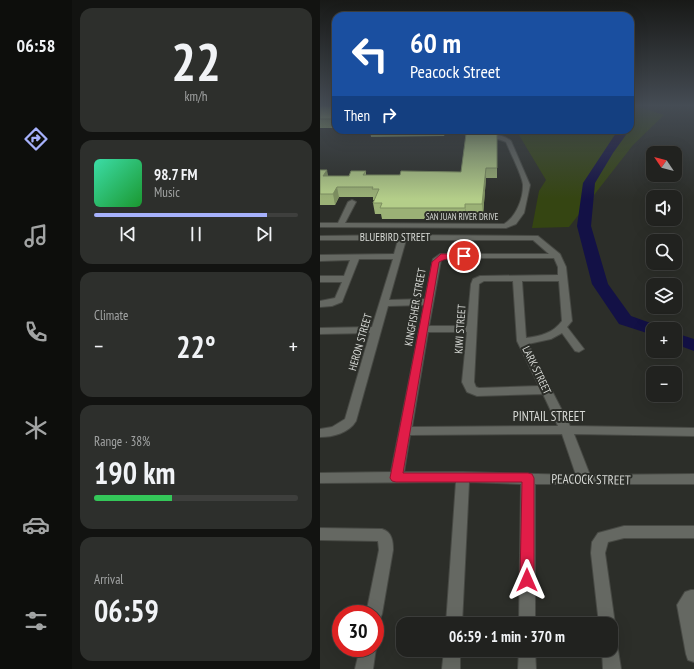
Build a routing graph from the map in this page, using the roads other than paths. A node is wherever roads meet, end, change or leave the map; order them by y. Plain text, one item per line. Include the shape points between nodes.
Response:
1 (499, 137) edge
2 (352, 202) dead end
3 (320, 226) edge
4 (340, 226) junction
5 (403, 237) junction
6 (320, 238) edge
7 (397, 256) junction
8 (557, 256) junction
9 (320, 258) edge
10 (355, 258) junction
11 (517, 278) junction
12 (562, 278) junction
13 (320, 279) edge
14 (347, 279) junction
15 (428, 302) junction
16 (383, 303) junction
17 (320, 304) edge
18 (563, 328) junction
19 (423, 329) junction
20 (472, 329) junction
21 (376, 330) junction
22 (321, 334) edge
23 (522, 341) junction
24 (579, 349) dead end
25 (546, 390) junction
26 (566, 430) junction
27 (405, 431) junction
28 (694, 432) edge
29 (320, 433) edge
30 (463, 477) junction
31 (320, 478) edge
32 (396, 478) junction
33 (528, 478) junction
34 (694, 479) edge
35 (585, 480) junction
36 (694, 532) edge
37 (320, 534) edge
38 (694, 597) edge
39 (376, 605) edge
40 (454, 617) edge
41 (527, 617) edge
42 (606, 617) edge
43 (694, 654) edge
44 (366, 657) edge
45 (452, 657) edge
46 (527, 657) edge
47 (611, 657) edge
48 (364, 669) edge
49 (451, 669) edge
50 (526, 669) edge
51 (612, 669) edge

1 - 4 street, SAN JUAN RIVER DRIVE via 508,141 527,185 520,213 506,226
2 - 4 street
3 - 4 street, SAN JUAN RIVER DRIVE
5 - 6 street, BLUEBIRD STREET
5 - 7 street, HERON STREET
5 - 8 street, BLUEBIRD STREET via 535,238
7 - 10 street
7 - 16 street, HERON STREET
8 - 12 street via 562,266
8 - 15 street, KINGFISHER STREET via 443,256 436,262
9 - 10 street
10 - 14 street
11 - 12 street, KIWI STREET
11 - 20 street, KIWI STREET via 483,278 476,281
11 - 23 street, LARK STREET
12 - 18 street via 567,321
13 - 14 street
14 - 17 street via 339,300
15 - 16 street
15 - 19 street, KINGFISHER STREET
16 - 21 street, HERON STREET
18 - 23 street via 539,340
18 - 24 street
19 - 20 street
19 - 27 street, KINGFISHER STREET
20 - 25 street, KIWI STREET via 468,382 471,389 477,392
21 - 22 street
21 - 29 street, HERON STREET via 350,421 334,432
23 - 25 street, LARK STREET
25 - 26 street, LARK STREET
26 - 27 street, PINTAIL STREET
26 - 28 street, PINTAIL STREET
26 - 35 street, LARK STREET
27 - 32 street, KINGFISHER STREET
30 - 32 street, PEACOCK STREET
30 - 33 street, PEACOCK STREET
30 - 40 street
31 - 32 street, PEACOCK STREET
33 - 35 street, PEACOCK STREET
33 - 41 street
34 - 35 street, PEACOCK STREET
36 - 42 street via 624,532 604,537 599,542 598,553
37 - 39 street via 382,535 386,541 386,550
38 - 43 street via 685,605
44 - 48 street
45 - 49 street
46 - 50 street
47 - 51 street

